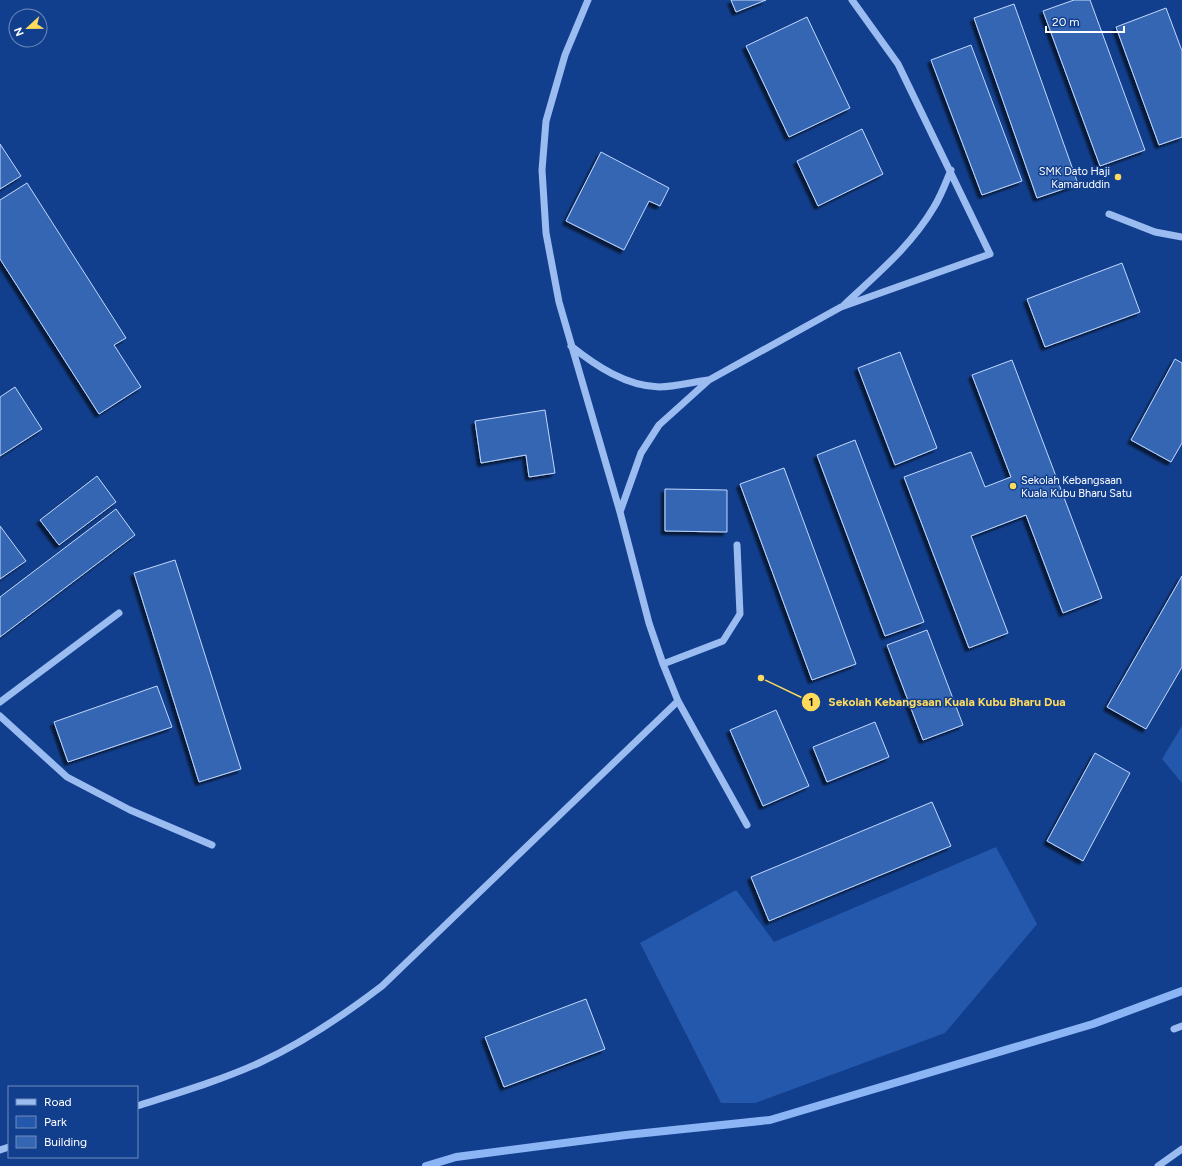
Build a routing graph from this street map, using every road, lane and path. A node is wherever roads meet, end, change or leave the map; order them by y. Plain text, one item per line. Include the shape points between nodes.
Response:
1 (588, 0) edge
2 (852, 0) edge
3 (951, 170) junction
4 (1109, 214) dead end
5 (1182, 237) edge
6 (841, 307) junction
7 (571, 346) junction
8 (709, 380) junction
9 (620, 512) junction
10 (737, 545) dead end
11 (119, 613) dead end
12 (663, 664) junction
13 (678, 701) junction
14 (0, 702) edge
15 (0, 716) edge
16 (747, 825) dead end
17 (212, 845) dead end
18 (1182, 1026) edge
19 (1174, 1029) dead end
20 (138, 1106) edge
21 (1182, 1149) edge
22 (1158, 1166) edge

1 - 7 street via 565,55 546,121 542,170 546,232
2 - 3 street via 898,64
3 - 6 street via 935,206 914,237
3 - 6 street via 990,254
4 - 5 street via 1155,232
6 - 8 street
7 - 8 street via 596,366 635,383 660,387
7 - 9 street
8 - 9 street via 659,425 641,453
9 - 12 street via 649,622
10 - 12 street via 740,614 723,641
11 - 14 street
12 - 13 street
13 - 16 street
13 - 20 street via 382,986 344,1015 260,1062
15 - 17 street via 67,777 130,810
18 - 19 street
21 - 22 street

